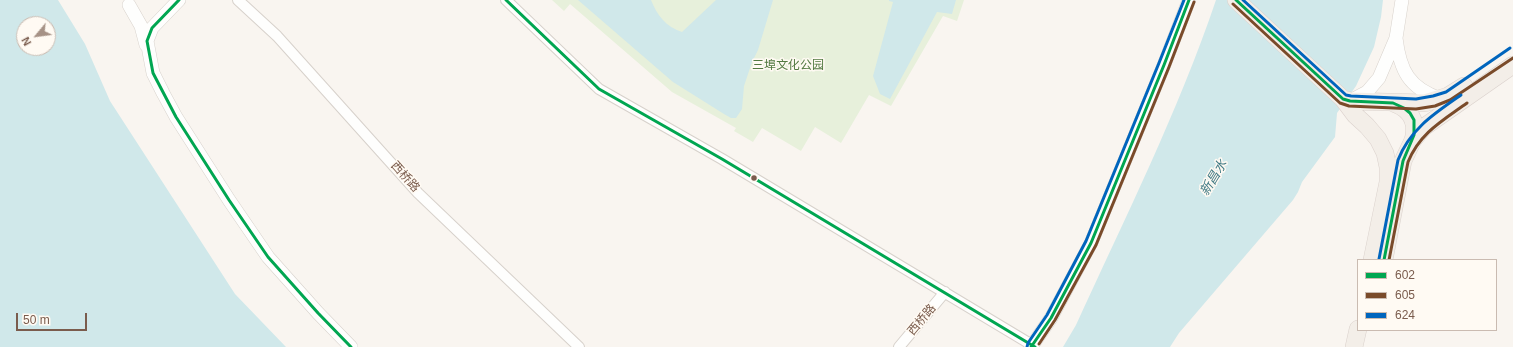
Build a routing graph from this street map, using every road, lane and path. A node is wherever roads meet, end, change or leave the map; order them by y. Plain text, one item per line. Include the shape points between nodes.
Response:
1 (179, 0) edge
2 (238, 0) edge
3 (506, 0) edge
4 (1189, 0) edge
5 (1236, 0) edge
6 (1402, 0) edge
7 (126, 2) edge
8 (152, 28) junction
9 (1396, 38) junction
10 (148, 52) junction
11 (1513, 52) edge
12 (1513, 65) edge
13 (1442, 99) junction
14 (1347, 100) junction
15 (1393, 103) junction
16 (1413, 140) junction
17 (1372, 259) edge
18 (1384, 259) edge
19 (945, 292) junction
20 (1358, 331) edge
21 (1370, 331) edge
22 (1033, 346) edge
23 (351, 347) edge
24 (579, 347) edge
25 (899, 347) edge
26 (1354, 347) edge
27 (1366, 347) edge

1 - 8 street
2 - 24 street, 西桥路 via 277,36 418,193
3 - 19 street via 599,89
4 - 22 street via 1091,243
5 - 14 main road
6 - 9 street
7 - 8 street
7 - 10 street via 141,26
8 - 10 street via 146,41
9 - 13 street via 1398,56 1407,76 1419,88
9 - 14 street via 1376,83 1367,92
10 - 23 street via 153,72 163,93 229,200 268,257
11 - 13 main road
12 - 16 main road via 1424,127
13 - 15 main road via 1416,104
14 - 15 main road
14 - 17 main road via 1355,115 1382,146 1386,160 1388,182
15 - 16 main road via 1404,108 1414,120
16 - 18 main road via 1403,161
19 - 22 street
19 - 25 street, 西桥路
20 - 26 main road
21 - 27 main road

